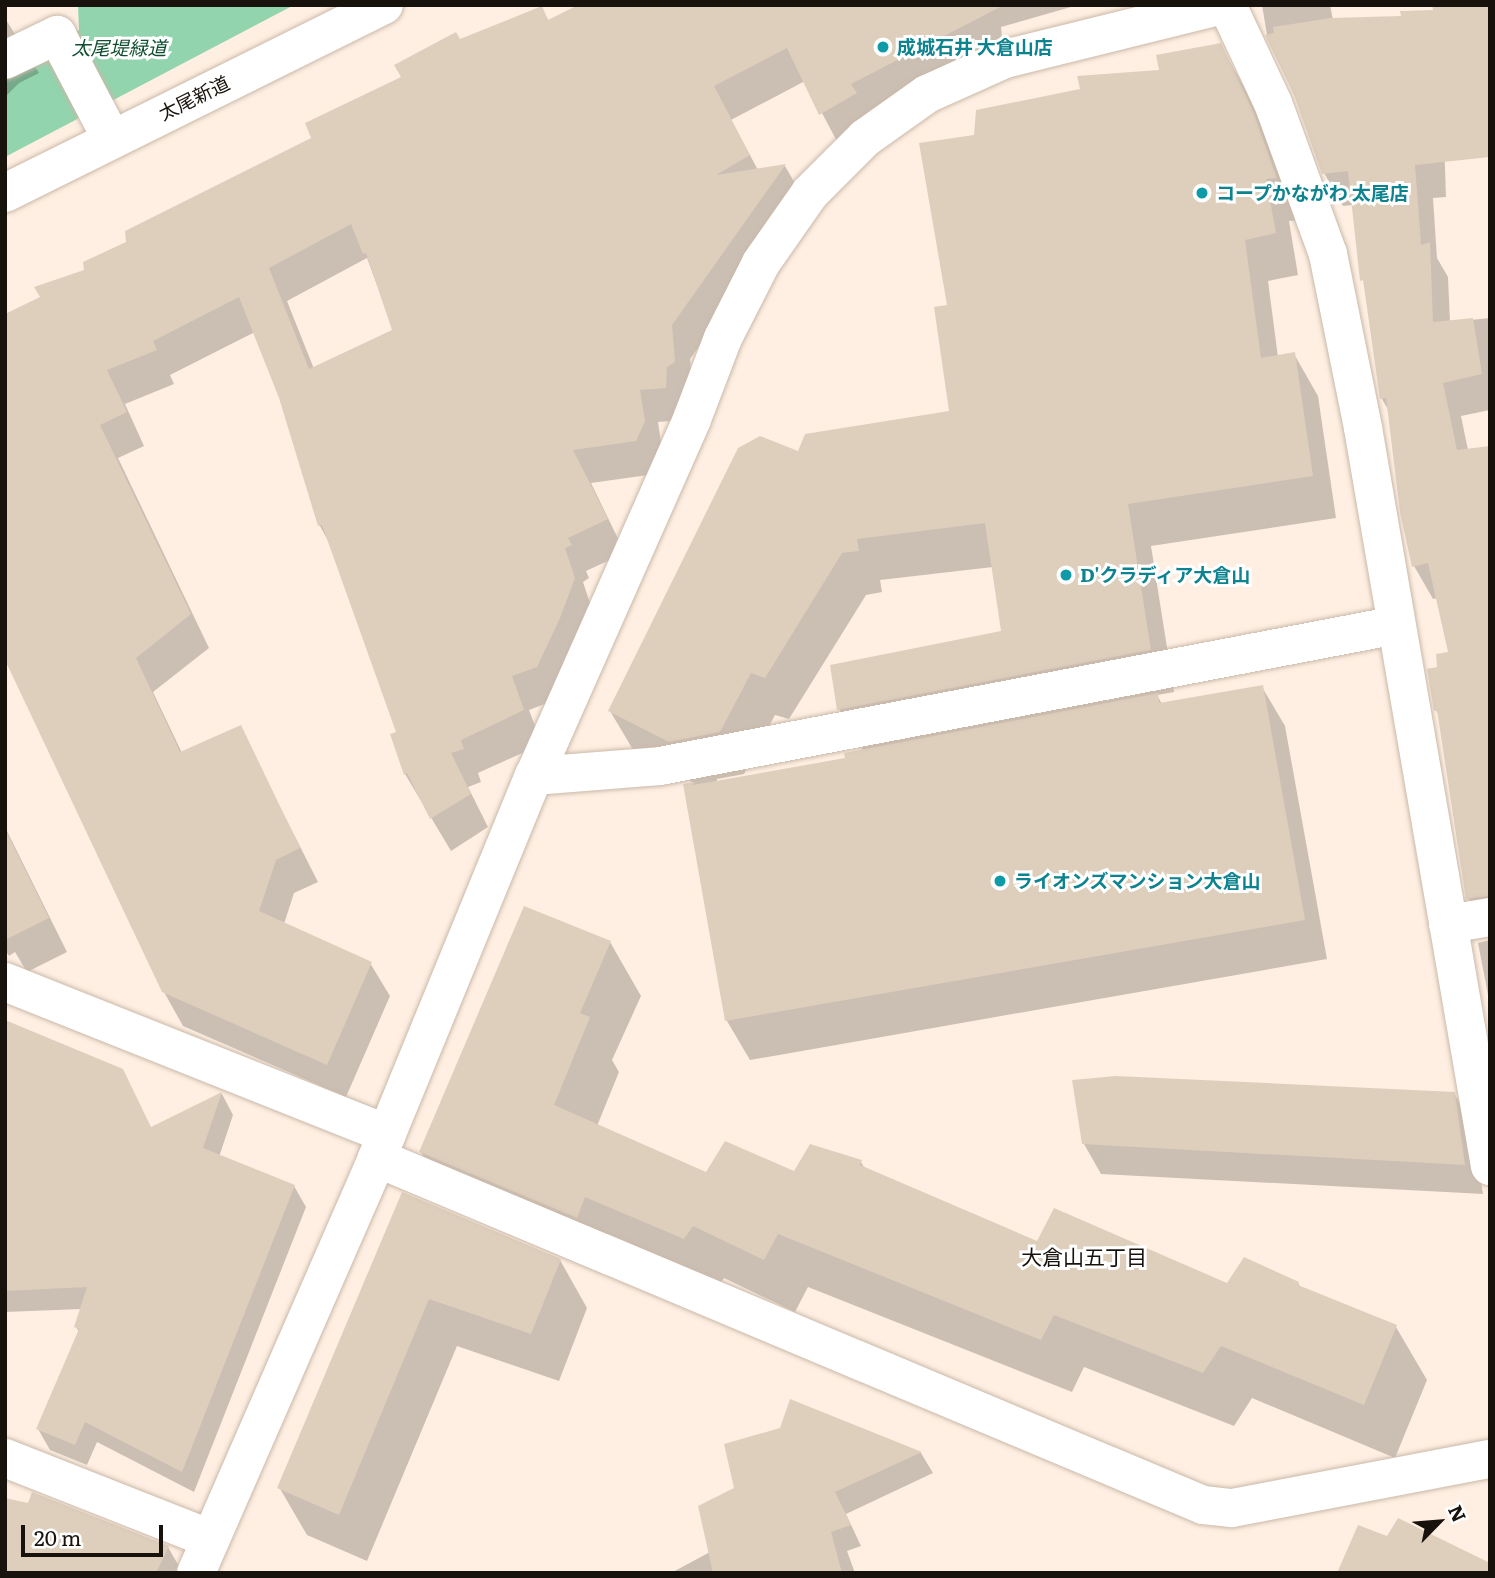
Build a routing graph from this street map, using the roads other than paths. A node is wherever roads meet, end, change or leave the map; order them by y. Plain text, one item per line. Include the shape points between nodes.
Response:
1 (384, 5) edge
2 (1226, 5) edge
3 (5, 60) edge
4 (111, 138) junction
5 (5, 193) edge
6 (1397, 625) junction
7 (534, 776) junction
8 (1490, 918) edge
9 (1448, 924) junction
10 (5, 982) edge
11 (382, 1146) junction
12 (1490, 1166) edge
13 (5, 1458) edge
14 (1490, 1459) edge
15 (203, 1556) edge

1 - 4 street, 太尾新道
2 - 6 street via 1273,103 1328,254
2 - 7 street via 1005,59 927,94 865,138 810,193 761,263 723,338 692,419
3 - 4 street via 57,35
4 - 5 street, 太尾新道
6 - 7 street via 660,766
6 - 9 street
7 - 11 street
8 - 9 street
9 - 12 street
10 - 11 street
11 - 14 street via 1203,1505 1232,1508
11 - 15 street
13 - 15 street

